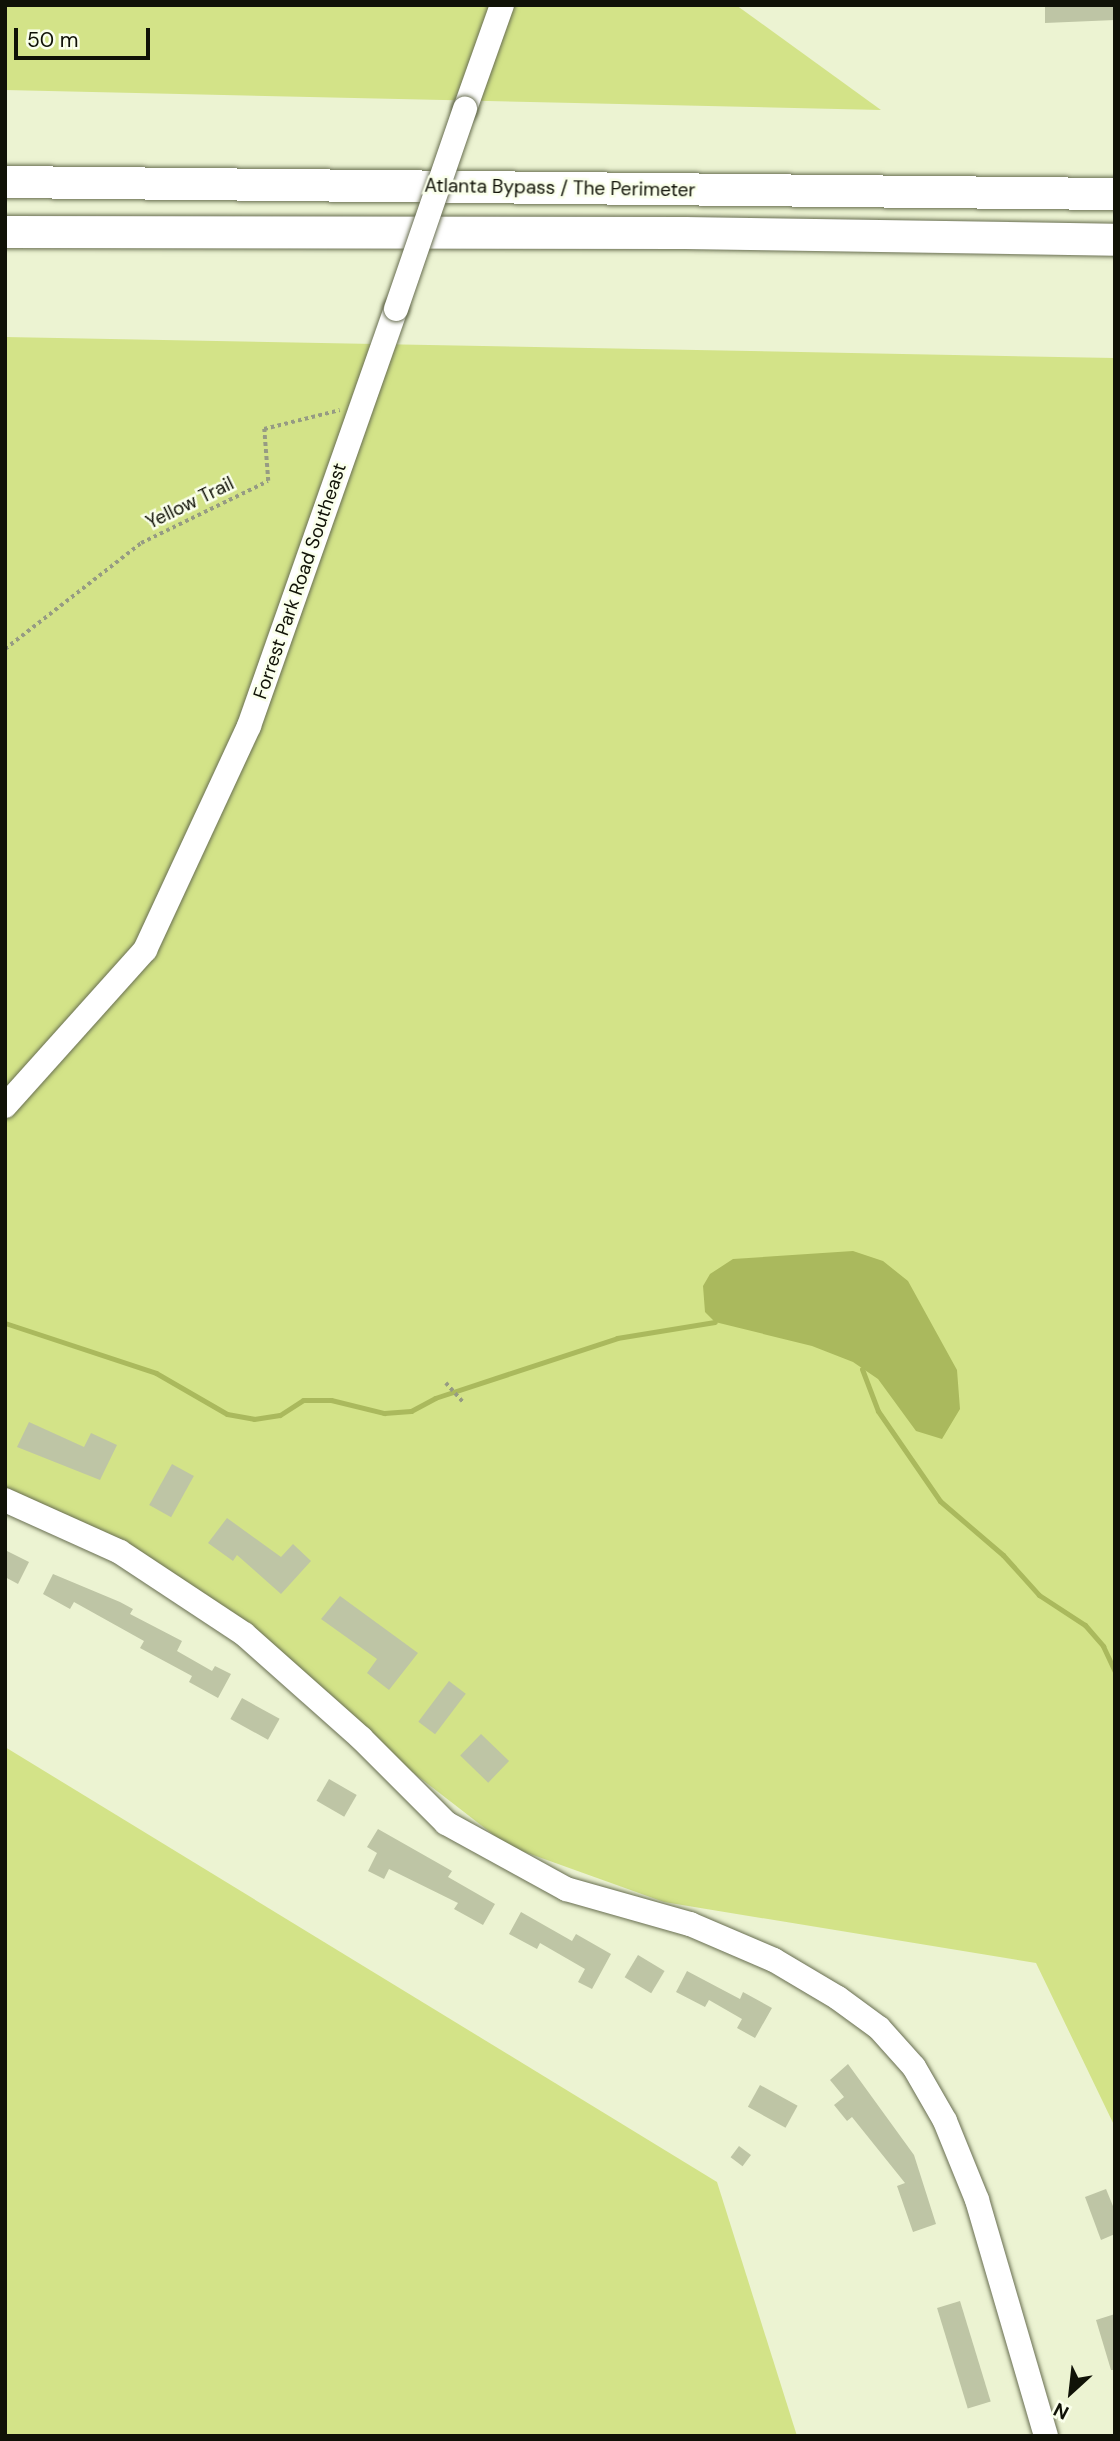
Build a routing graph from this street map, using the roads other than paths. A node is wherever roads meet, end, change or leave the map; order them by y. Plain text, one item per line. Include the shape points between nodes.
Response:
1 (502, 5) edge
2 (5, 182) edge
3 (1115, 194) edge
4 (5, 232) edge
5 (1115, 240) edge
6 (5, 1106) edge
7 (5, 1500) edge
8 (1046, 2436) edge

1 - 6 street, Forrest Park Road Southeast, bridge via 248,726 145,950
2 - 3 highway, Atlanta Bypass / The Perimeter
4 - 5 highway via 685,233
7 - 8 street via 120,1552 244,1634 361,1738 446,1823 566,1889 690,1924 774,1960 838,1997 879,2028 914,2067 945,2121 977,2200

